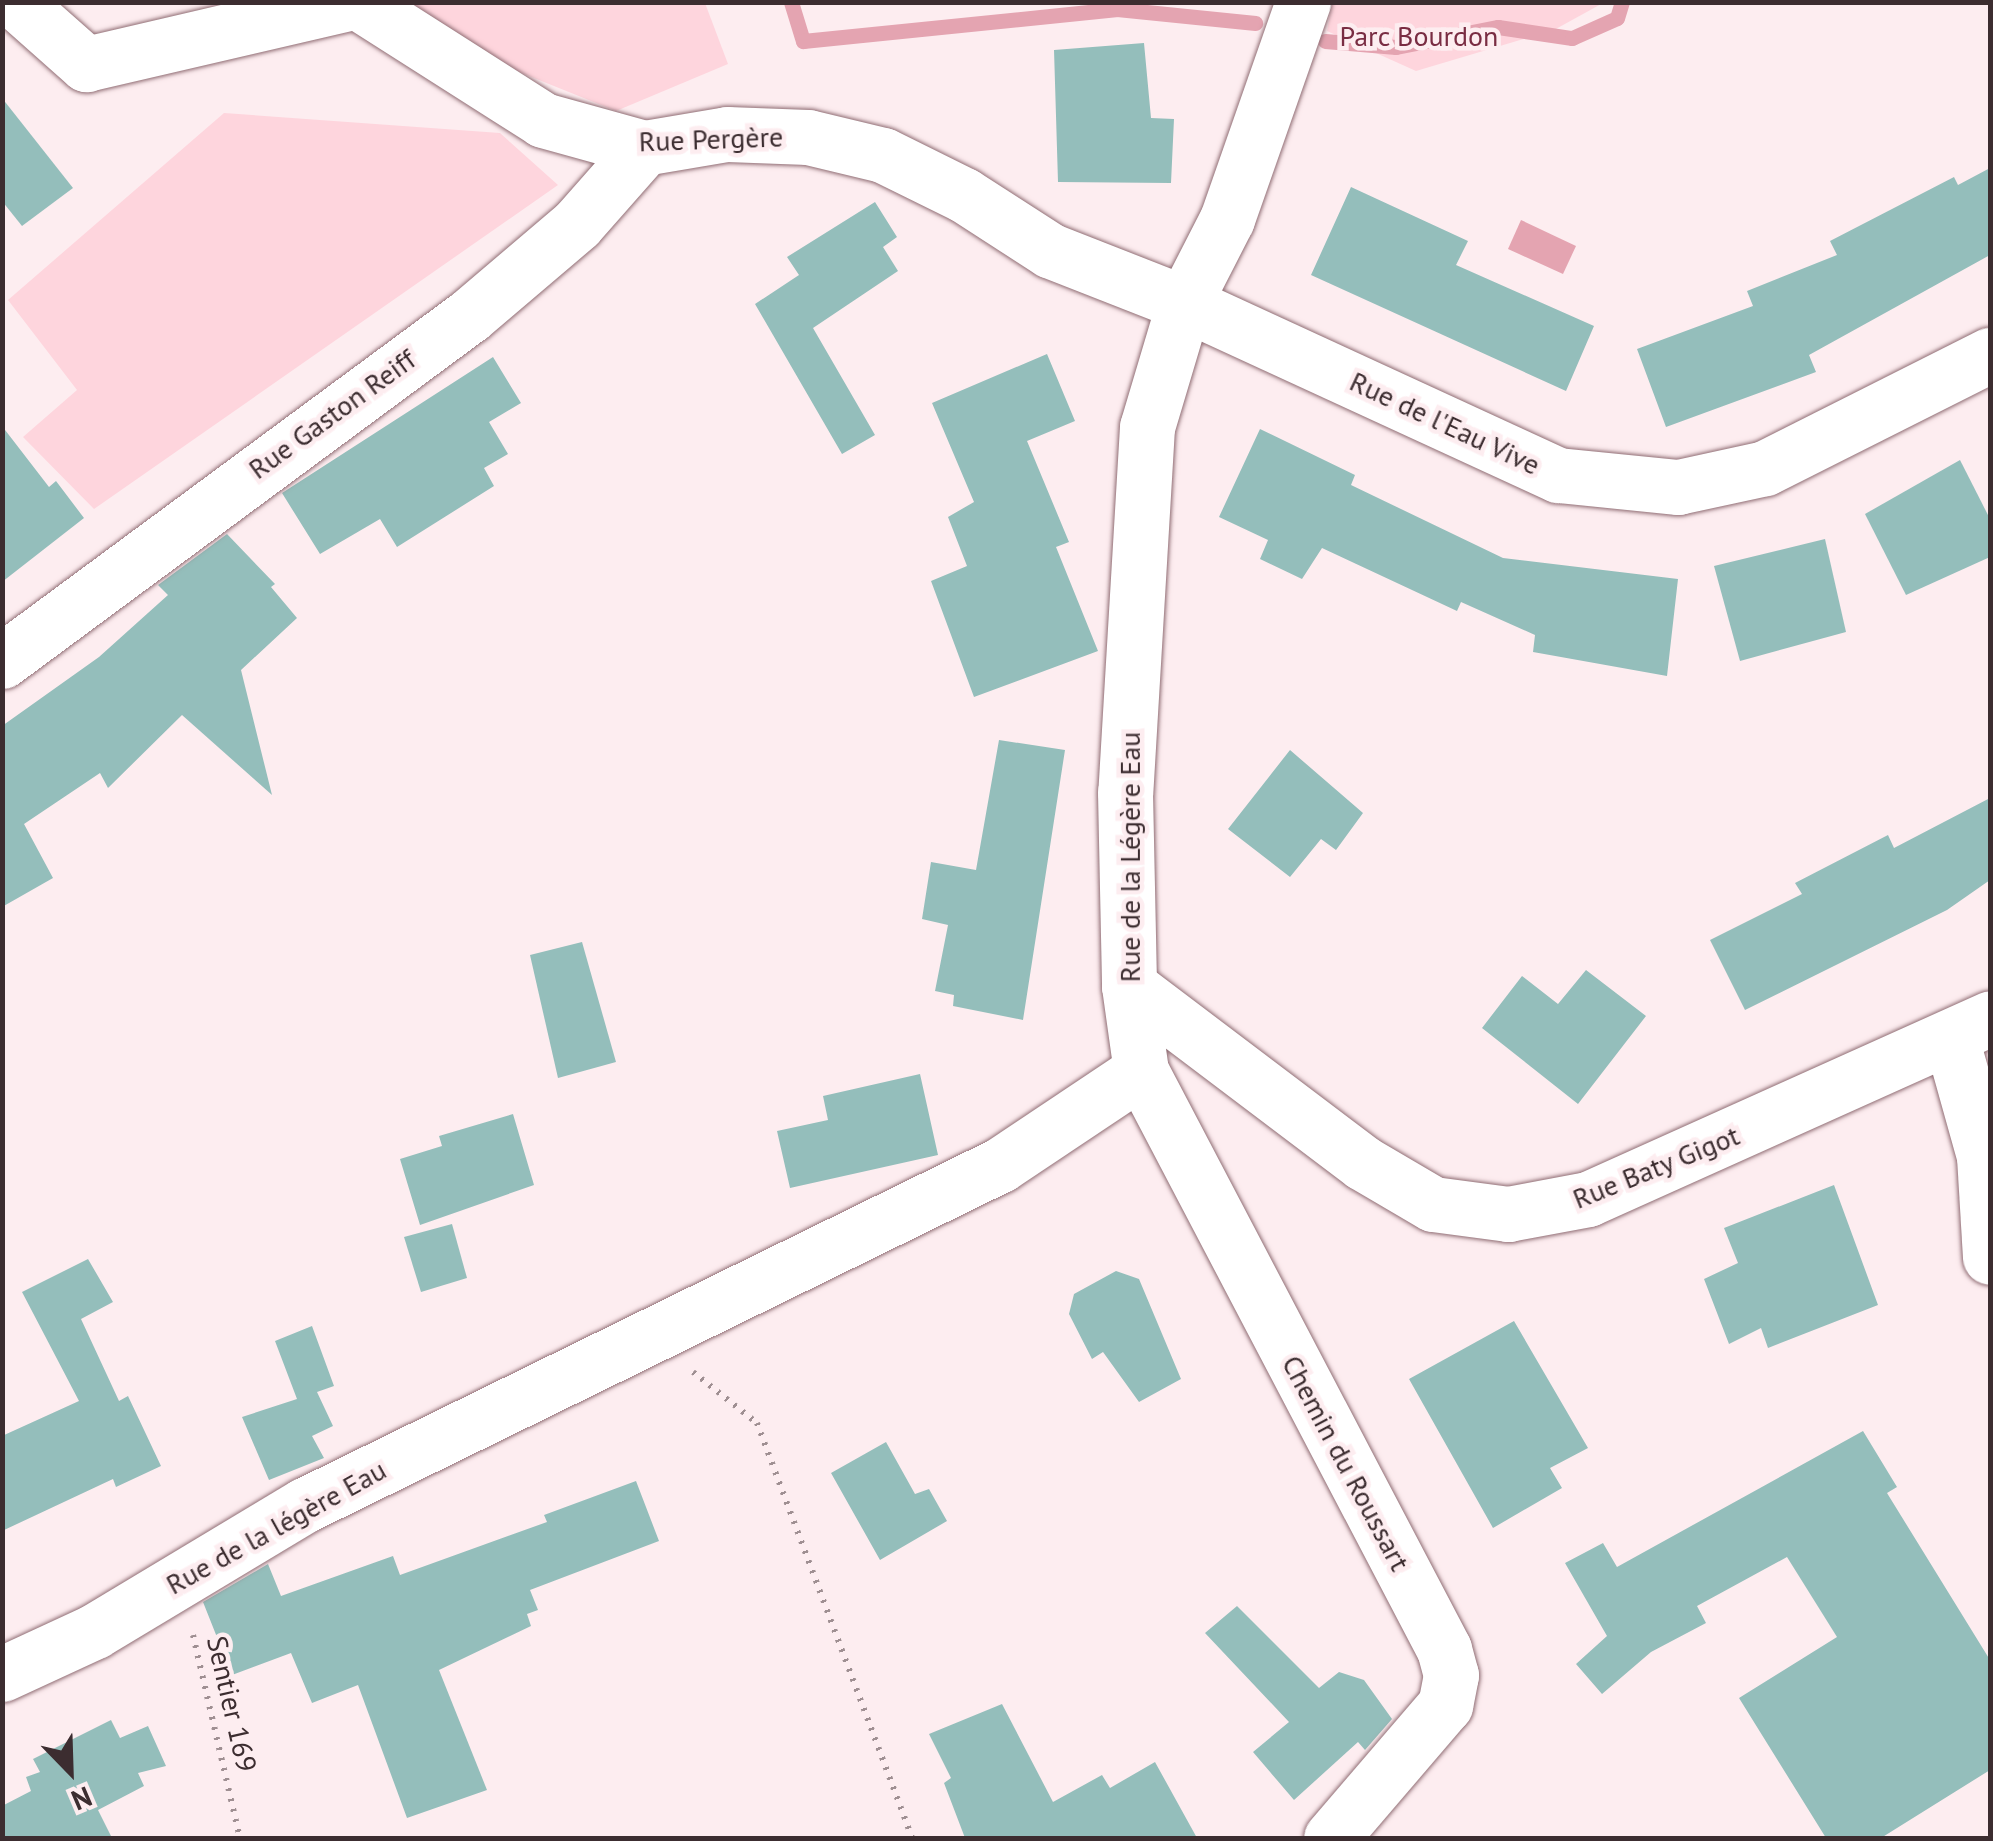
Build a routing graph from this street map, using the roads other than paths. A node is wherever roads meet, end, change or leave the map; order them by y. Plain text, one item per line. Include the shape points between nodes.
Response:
1 (16, 2) edge
2 (355, 2) edge
3 (1302, 2) edge
4 (644, 148) junction
5 (1184, 303) junction
6 (1990, 355) edge
7 (2, 661) edge
8 (1128, 986) junction
9 (1971, 1028) edge
10 (1140, 1071) junction
11 (1990, 1257) edge
12 (2, 1674) edge
13 (1331, 1838) edge

1 - 2 street, Rue Pergère via 86,64
2 - 4 street, Rue Pergère via 543,120
3 - 5 street, Rue de la Légère Eau via 1228,219
4 - 5 street, Rue Pergère via 808,136 884,155 964,195 1051,251
4 - 7 street, Rue Gaston Reiff via 578,224 469,316
5 - 6 street, Rue de l'Eau Vive via 1558,475 1678,487 1765,468
5 - 8 street, Rue de la Légère Eau via 1147,427 1124,792
8 - 9 street, Rue Baty Gigot via 1363,1163 1433,1204 1508,1214 1588,1199
8 - 10 street, Rue de la Légère Eau
9 - 11 street
10 - 12 street, Rue de la légère Eau via 1000,1165 305,1505 95,1631
10 - 13 street, Chemin du Roussart via 1444,1649 1451,1675 1446,1705

